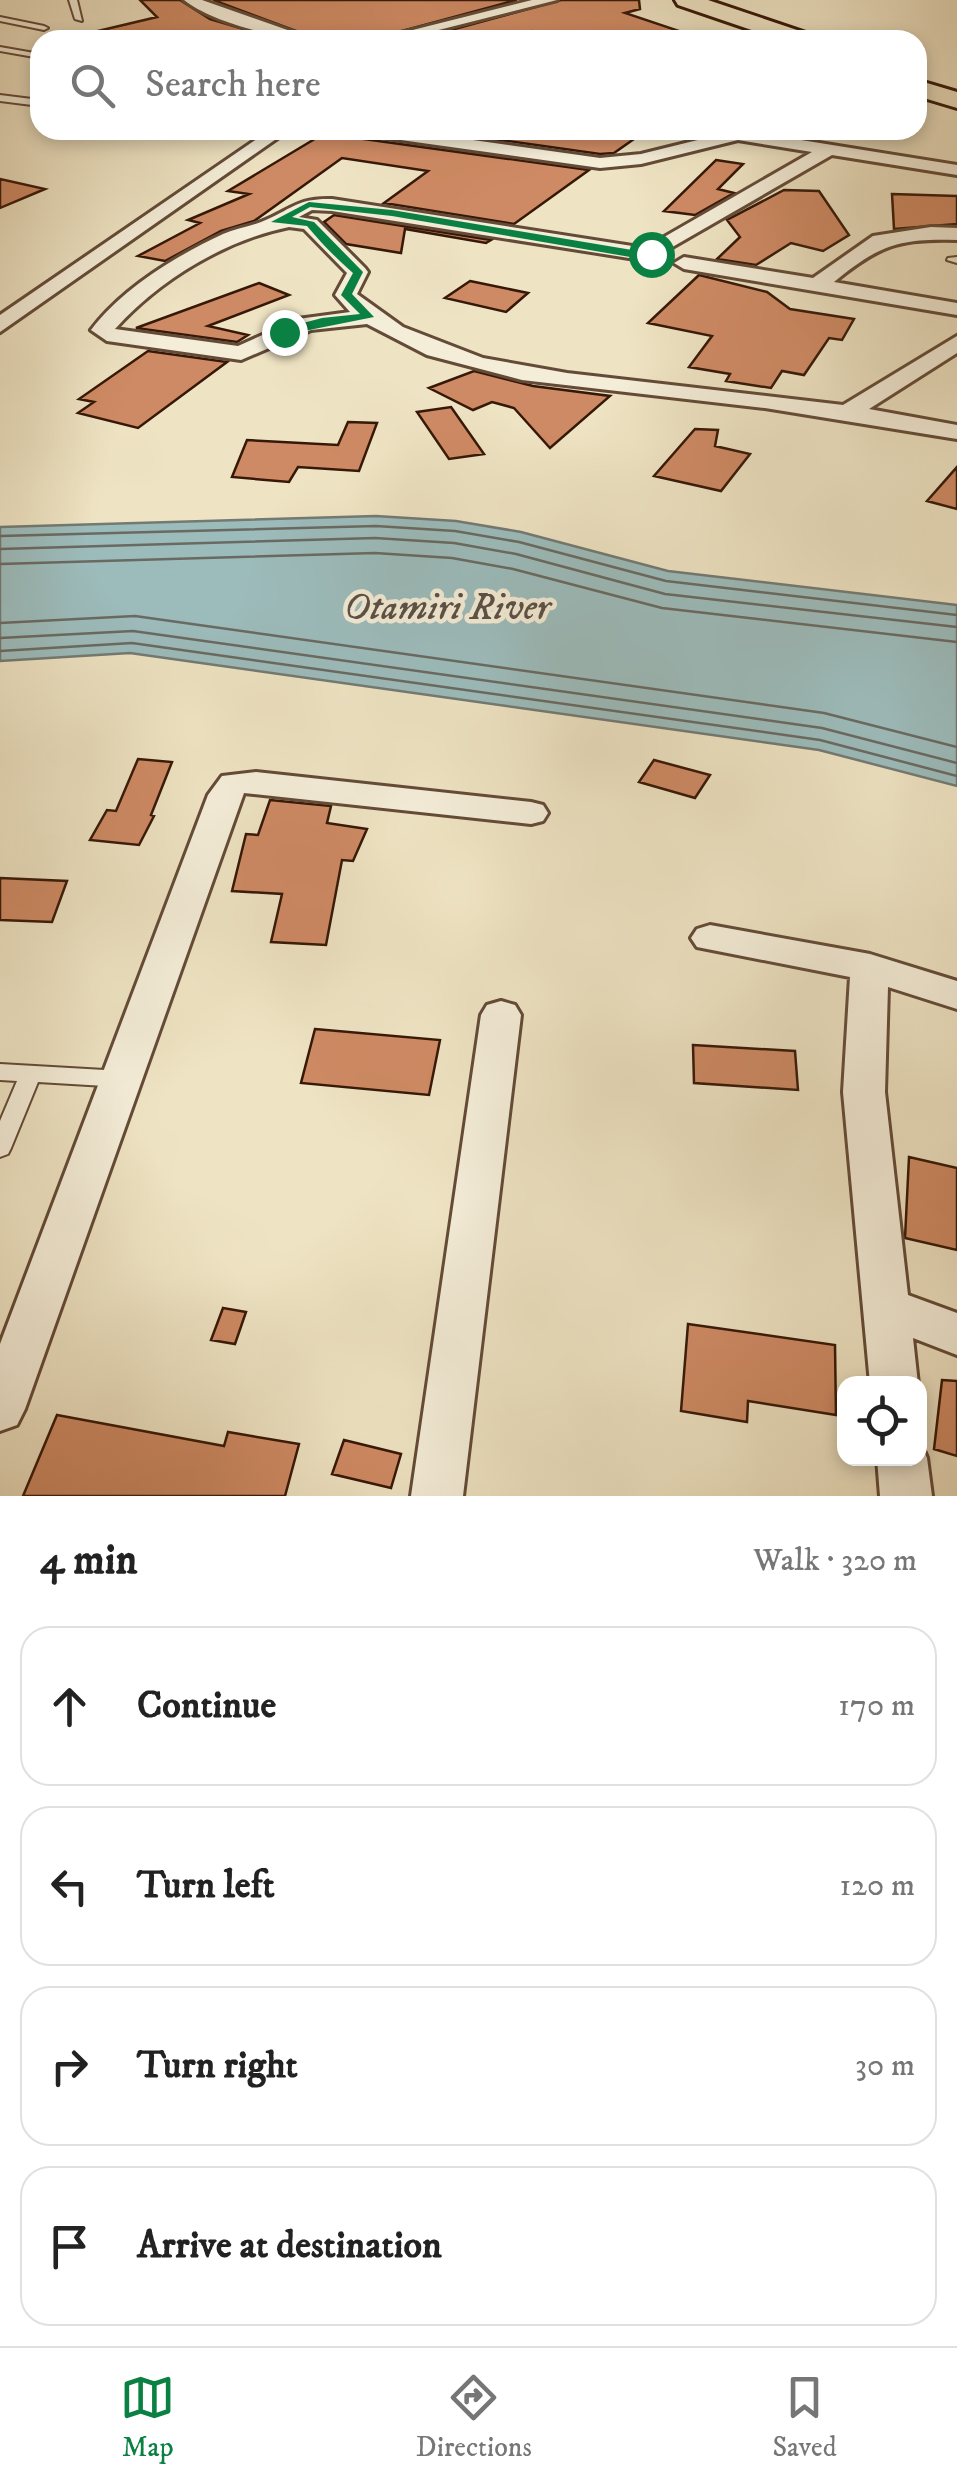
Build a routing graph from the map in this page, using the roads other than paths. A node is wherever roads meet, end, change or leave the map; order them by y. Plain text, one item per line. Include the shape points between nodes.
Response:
1 (73, 0) edge
2 (191, 0) edge
3 (550, 0) edge
4 (658, 0) edge
5 (686, 0) edge
6 (0, 19) edge
7 (80, 19) dead end
8 (44, 28) dead end
9 (277, 30) edge
10 (422, 30) edge
11 (733, 30) edge
12 (774, 30) edge
13 (0, 50) edge
14 (30, 55) edge
15 (927, 79) edge
16 (957, 88) edge
17 (927, 91) edge
18 (0, 98) edge
19 (957, 100) edge
20 (30, 102) edge
21 (267, 140) edge
22 (434, 140) edge
23 (719, 140) edge
24 (768, 140) edge
25 (828, 150) junction
26 (957, 170) edge
27 (276, 222) junction
28 (957, 234) edge
29 (684, 263) dead end
30 (818, 286) junction
31 (957, 309) edge
32 (368, 317) junction
33 (0, 325) edge
34 (957, 343) edge
35 (850, 411) junction
36 (957, 432) edge
37 (530, 813) dead end
38 (710, 938) dead end
39 (870, 967) junction
40 (957, 994) edge
41 (501, 1015) dead end
42 (0, 1072) edge
43 (32, 1074) junction
44 (122, 1079) junction
45 (0, 1148) edge
46 (887, 1308) junction
47 (957, 1334) edge
48 (893, 1376) edge
49 (0, 1409) edge
50 (903, 1466) edge
51 (437, 1496) edge
52 (906, 1496) edge

1 - 7 lane
2 - 9 street
3 - 10 street
4 - 11 main road
5 - 12 main road
6 - 8 lane
13 - 14 lane
15 - 16 main road
17 - 19 main road
18 - 20 lane
21 - 33 street
22 - 23 street via 600,164
24 - 25 street
25 - 26 street
25 - 27 street via 648,256 332,205 299,207
27 - 32 street via 310,224 354,267 358,272 346,295
27 - 32 street via 170,269 102,330 241,353 306,324
28 - 30 street via 892,235 871,242
29 - 30 street
30 - 31 street
32 - 35 street via 480,366
34 - 35 street
35 - 36 street
37 - 44 street via 234,784
38 - 39 street
39 - 40 street
39 - 46 street via 864,1092
41 - 51 street
42 - 43 lane
43 - 44 lane
43 - 45 lane
44 - 49 street
46 - 47 street
46 - 48 street
50 - 52 street

